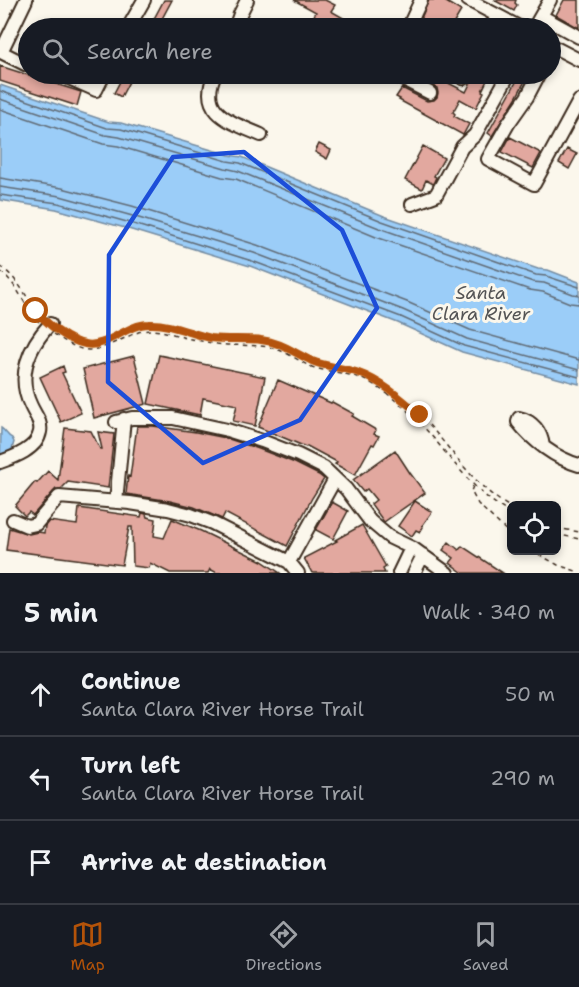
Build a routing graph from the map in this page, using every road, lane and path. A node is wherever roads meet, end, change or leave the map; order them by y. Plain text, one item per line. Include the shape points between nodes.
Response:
1 (26, 0) edge
2 (144, 0) edge
3 (248, 0) edge
4 (421, 0) edge
5 (468, 0) edge
6 (550, 0) edge
7 (498, 16) joint
8 (541, 16) joint
9 (134, 18) edge
10 (239, 18) edge
11 (413, 18) edge
12 (502, 18) edge
13 (545, 18) edge
14 (561, 27) edge
15 (579, 37) edge
16 (561, 52) edge
17 (18, 60) edge
18 (579, 60) edge
19 (82, 84) edge
20 (99, 84) edge
21 (211, 84) edge
22 (412, 84) edge
23 (503, 84) edge
24 (534, 84) edge
25 (430, 93) dead end
26 (579, 101) edge
27 (261, 135) dead end
28 (412, 204) dead end
29 (0, 266) edge
30 (0, 271) edge
31 (48, 326) junction
32 (543, 446) dead end
33 (0, 462) edge
34 (579, 465) edge
35 (335, 479) junction
36 (473, 486) junction
37 (116, 502) junction
38 (507, 506) edge
39 (507, 511) edge
40 (13, 520) dead end
41 (561, 529) edge
42 (507, 531) edge
43 (579, 532) edge
44 (561, 535) edge
45 (579, 538) edge
46 (411, 548) junction
47 (423, 555) junction
48 (540, 555) edge
49 (289, 562) junction
50 (579, 572) edge
51 (298, 573) edge
52 (399, 573) edge
53 (414, 573) edge
54 (447, 573) edge

1 - 17 street via 1,52
2 - 9 street
3 - 10 street
4 - 11 street
5 - 7 street
6 - 8 street
7 - 12 street
8 - 13 street
14 - 15 street
16 - 18 street
19 - 20 street via 96,90
21 - 27 street via 215,111
22 - 25 street
23 - 28 street via 436,195
24 - 26 street via 488,159 534,184
29 - 31 path via 14,276
30 - 31 path via 12,281 33,316
31 - 33 street via 31,350 24,374 29,403 40,422 38,438 29,448
31 - 36 path via 72,346 89,351 150,330 214,344 263,345 313,367 361,378 416,419
31 - 38 path via 87,345 151,324 211,338 261,340 364,375 413,409 483,488
32 - 34 street
35 - 37 street via 324,468 298,455 227,430 173,418 120,421
35 - 46 street via 370,521
35 - 49 street
36 - 39 path
36 - 42 path via 471,491 478,504
37 - 40 street via 59,497 36,524 27,526
37 - 49 street via 191,515
41 - 43 path
44 - 45 path
46 - 47 street
46 - 52 street
47 - 53 street
47 - 54 street
48 - 50 path
49 - 51 street

